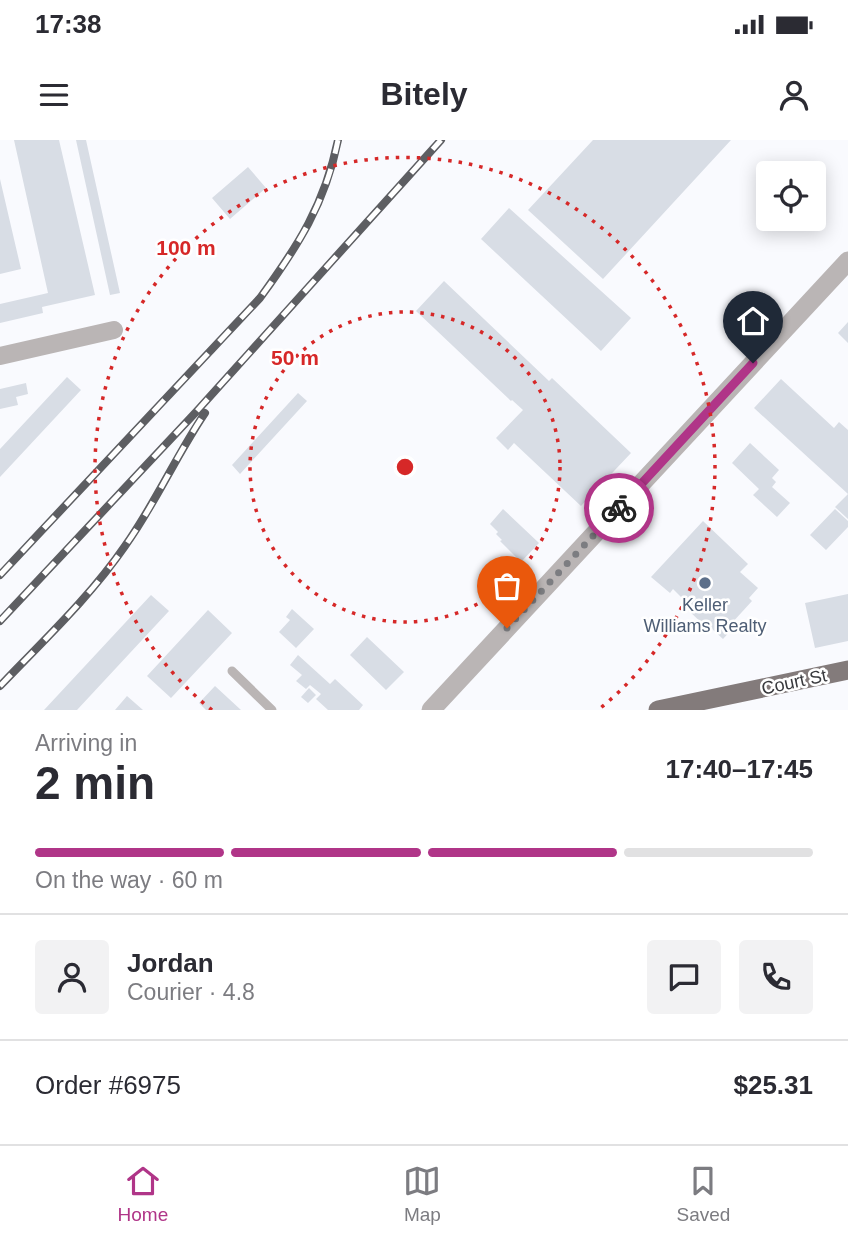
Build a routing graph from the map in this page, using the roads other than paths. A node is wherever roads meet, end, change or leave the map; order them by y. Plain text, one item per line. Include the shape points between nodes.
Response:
1 (848, 261) edge
2 (114, 330) dead end
3 (0, 356) edge
4 (848, 670) edge
5 (232, 671) dead end
6 (272, 710) edge
7 (431, 710) edge
8 (658, 710) edge

1 - 7 street
2 - 3 street
4 - 8 main road, Court St
5 - 6 lane

